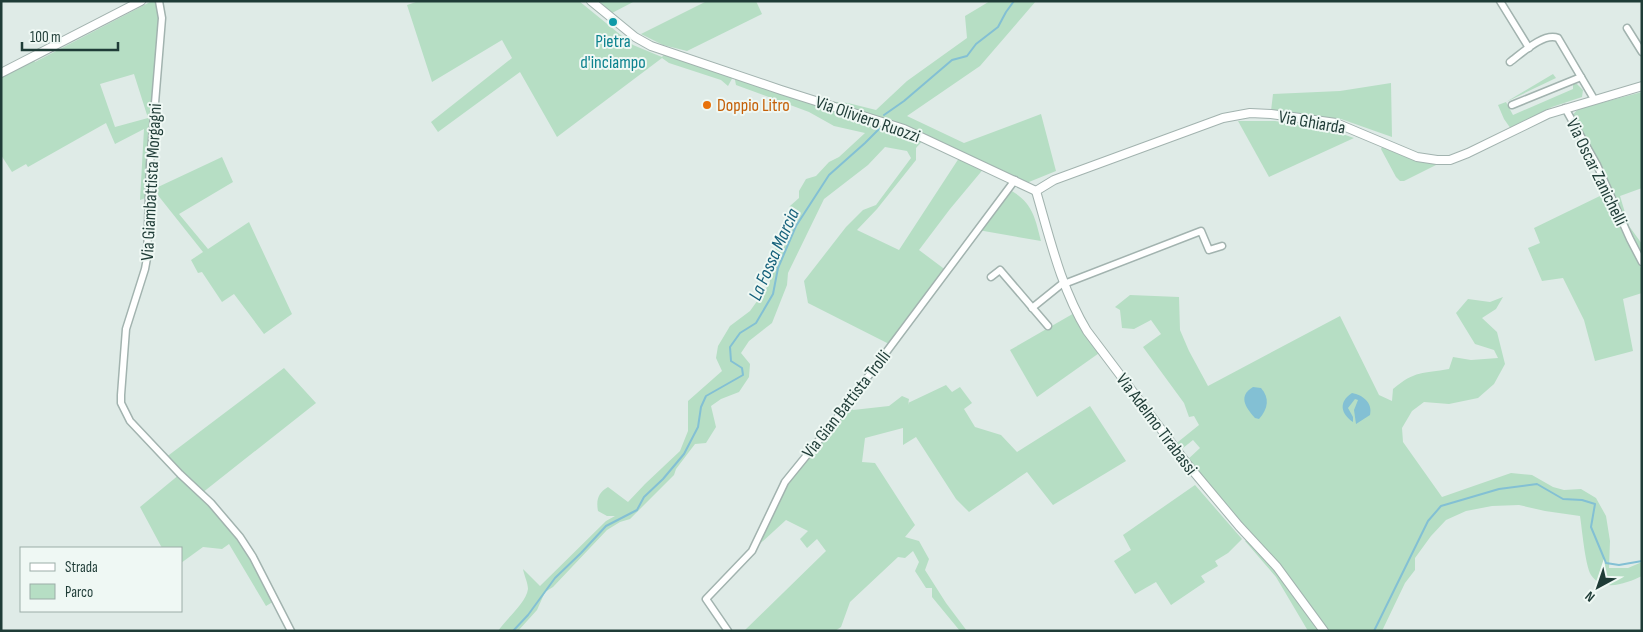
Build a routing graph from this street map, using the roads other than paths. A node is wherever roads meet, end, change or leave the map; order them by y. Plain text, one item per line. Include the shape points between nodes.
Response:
1 (124, 1) edge
2 (140, 1) edge
3 (159, 1) edge
4 (591, 1) edge
5 (1500, 1) edge
6 (122, 11) junction
7 (1627, 28) dead end
8 (1529, 48) junction
9 (1640, 54) edge
10 (1510, 62) dead end
11 (1, 73) edge
12 (1580, 77) junction
13 (1642, 86) edge
14 (1594, 99) junction
15 (1512, 105) dead end
16 (1565, 108) junction
17 (1015, 180) junction
18 (1036, 191) junction
19 (1222, 246) dead end
20 (1642, 262) edge
21 (991, 277) dead end
22 (1063, 284) junction
23 (1032, 308) junction
24 (1048, 326) dead end
25 (291, 631) edge
26 (728, 631) edge
27 (1324, 631) edge

1 - 6 street
2 - 6 street
3 - 25 street, Via Giambattista Morgagni via 162,18 150,164 149,245 126,329 120,395 130,420 240,537
4 - 17 street, Via Oliviero Ruozzi via 635,37 652,46 904,129
5 - 8 street
6 - 11 street
7 - 9 street
8 - 10 street
8 - 12 street via 1544,38 1558,38
12 - 14 street
12 - 15 street
13 - 14 street, Via Ghiarda
14 - 16 street, Via Ghiarda
16 - 18 street, Via Ghiarda via 1458,157 1437,160 1417,157 1336,124 1242,113 1054,180
16 - 20 street, Via Oscar Zanichelli via 1597,165
17 - 18 street, Via Oliviero Ruozzi
17 - 26 street, Via Gian Battista Trolli via 785,482 752,551 706,599
18 - 22 street, Via Adelmo Tirabassi
19 - 22 street via 1208,250 1201,231
21 - 23 street via 1000,270
22 - 23 street
22 - 27 street, Via Adelmo Tirabassi via 1087,331 1126,384 1207,489 1277,567
23 - 24 street

